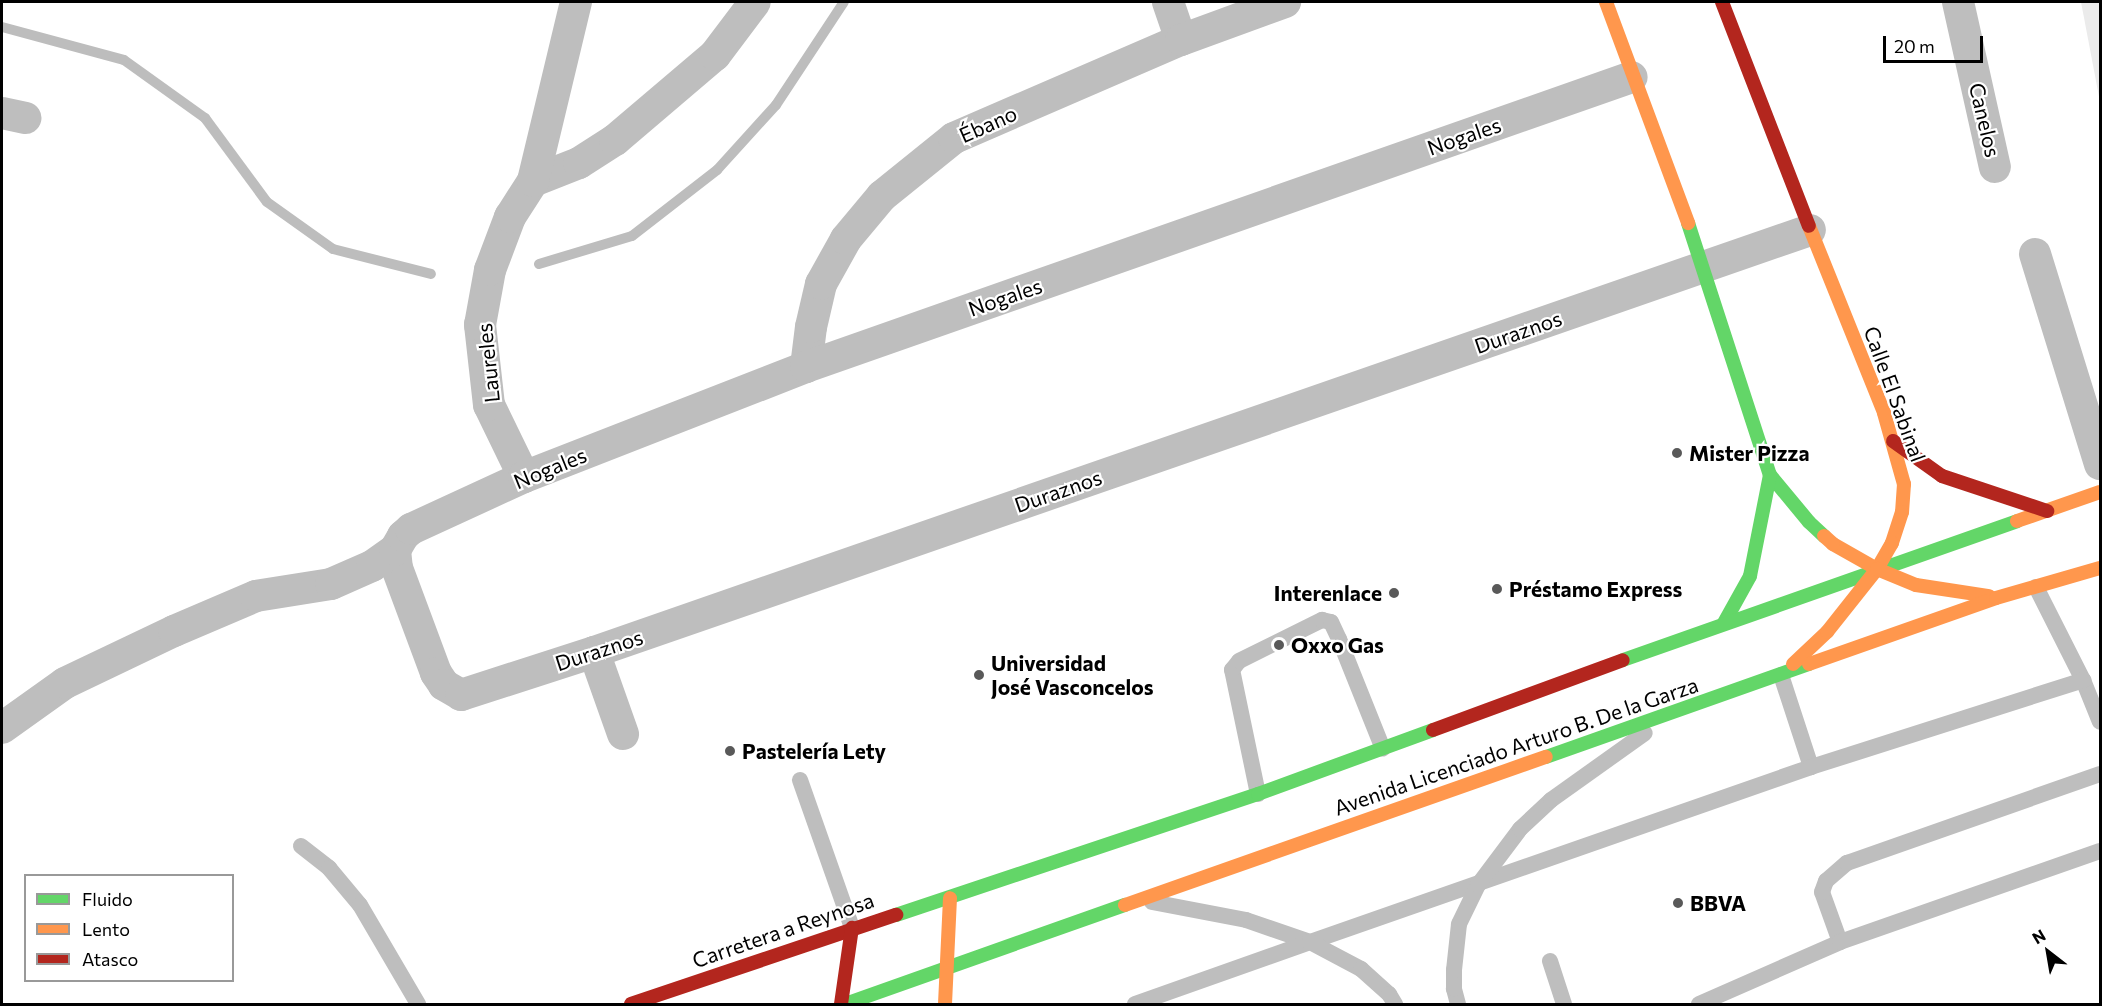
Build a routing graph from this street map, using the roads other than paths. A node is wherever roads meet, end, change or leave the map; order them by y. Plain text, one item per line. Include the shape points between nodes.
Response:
1 (576, 2) edge
2 (755, 2) edge
3 (1168, 2) edge
4 (1285, 2) edge
5 (1606, 2) edge
6 (1722, 2) edge
7 (1958, 2) edge
8 (1181, 40) junction
9 (1632, 77) junction
10 (1995, 167) dead end
11 (533, 181) junction
12 (1810, 230) junction
13 (2035, 254) dead end
14 (1703, 267) junction
15 (806, 367) junction
16 (1893, 441) junction
17 (2100, 464) edge
18 (1770, 475) junction
19 (524, 477) junction
20 (2100, 492) edge
21 (2047, 511) junction
22 (395, 550) junction
23 (2100, 568) edge
24 (1877, 569) junction
25 (2036, 587) junction
26 (1996, 598) junction
27 (1724, 623) junction
28 (594, 652) junction
29 (1781, 675) junction
30 (2083, 680) junction
31 (1672, 713) junction
32 (2100, 722) edge
33 (2, 728) edge
34 (623, 734) dead end
35 (1383, 748) junction
36 (1810, 767) junction
37 (2100, 774) edge
38 (800, 780) dead end
39 (1258, 794) junction
40 (301, 846) dead end
41 (2100, 851) edge
42 (1478, 885) junction
43 (950, 898) junction
44 (1144, 900) junction
45 (852, 928) junction
46 (1310, 942) junction
47 (1840, 942) junction
48 (1550, 961) dead end
49 (947, 970) junction
50 (418, 1005) edge
51 (631, 1005) edge
52 (843, 1005) edge
53 (945, 1005) edge
54 (1135, 1005) edge
55 (1395, 1005) edge
56 (1458, 1005) edge
57 (1564, 1005) edge
58 (1699, 1005) edge

1 - 11 street, Laureles
2 - 11 street via 715,55 615,140 579,163
3 - 8 street
4 - 8 street, Ébano
5 - 9 main road
6 - 12 main road, Calle El Sabinal
7 - 10 street, Canelos
8 - 15 street, Ébano via 954,138 882,196 846,239 821,284 810,327
9 - 14 main road
9 - 15 street, Nogales
11 - 19 street, Laureles via 510,217 490,270 480,325 489,405
12 - 14 street, Duraznos
12 - 16 main road, Calle El Sabinal
13 - 17 street
14 - 18 main road
14 - 28 street, Duraznos
15 - 19 street, Nogales
16 - 21 main road via 1942,476
16 - 24 main road, Calle El Sabinal via 1905,484 1902,512 1892,543
18 - 24 main road via 1833,544
18 - 27 main road via 1750,576
19 - 22 street, Nogales via 411,529
20 - 21 main road, Avenida Licenciado Arturo B. De la Garza
21 - 24 main road, Avenida Licenciado Arturo B. De la Garza
22 - 28 street, Duraznos via 397,568 436,673 451,691 461,694
22 - 33 street, Nogales via 372,566 330,584 256,596 174,631 65,683
23 - 25 main road, Avenida Licenciado Arturo B. De la Garza
24 - 26 main road via 1916,585
24 - 27 main road, Avenida Licenciado Arturo B. De la Garza
24 - 29 main road, Calle El Sabinal via 1827,632
25 - 26 main road, Avenida Licenciado Arturo B. De la Garza
25 - 30 lane
26 - 29 main road, Avenida Licenciado Arturo B. De la Garza
27 - 35 main road, Avenida Licenciado Arturo B. De la Garza
28 - 34 street
29 - 31 main road, Avenida Licenciado Arturo B. De la Garza
29 - 36 lane
30 - 32 lane
30 - 36 lane
31 - 42 lane via 1551,800 1520,829
31 - 44 main road, Avenida Licenciado Arturo B. De la Garza
35 - 39 main road, Avenida Licenciado Arturo B. De la Garza
35 - 39 lane via 1331,622 1322,620 1239,661 1232,670
36 - 42 lane
37 - 47 lane via 1840,867 1826,881 1822,892
38 - 45 lane
39 - 43 main road, Avenida Licenciado Arturo B. De la Garza
40 - 50 lane via 329,868 360,905
41 - 47 lane
42 - 46 lane
42 - 56 lane via 1459,924 1454,970
43 - 45 main road, Carretera a Reynosa
43 - 49 main road
44 - 46 lane via 1246,920
44 - 49 main road, Avenida Licenciado Arturo B. De la Garza
45 - 51 main road, Carretera a Reynosa
45 - 52 main road
46 - 54 lane
46 - 55 lane via 1361,969 1389,994
47 - 58 lane
48 - 57 lane
49 - 52 main road
49 - 53 main road

